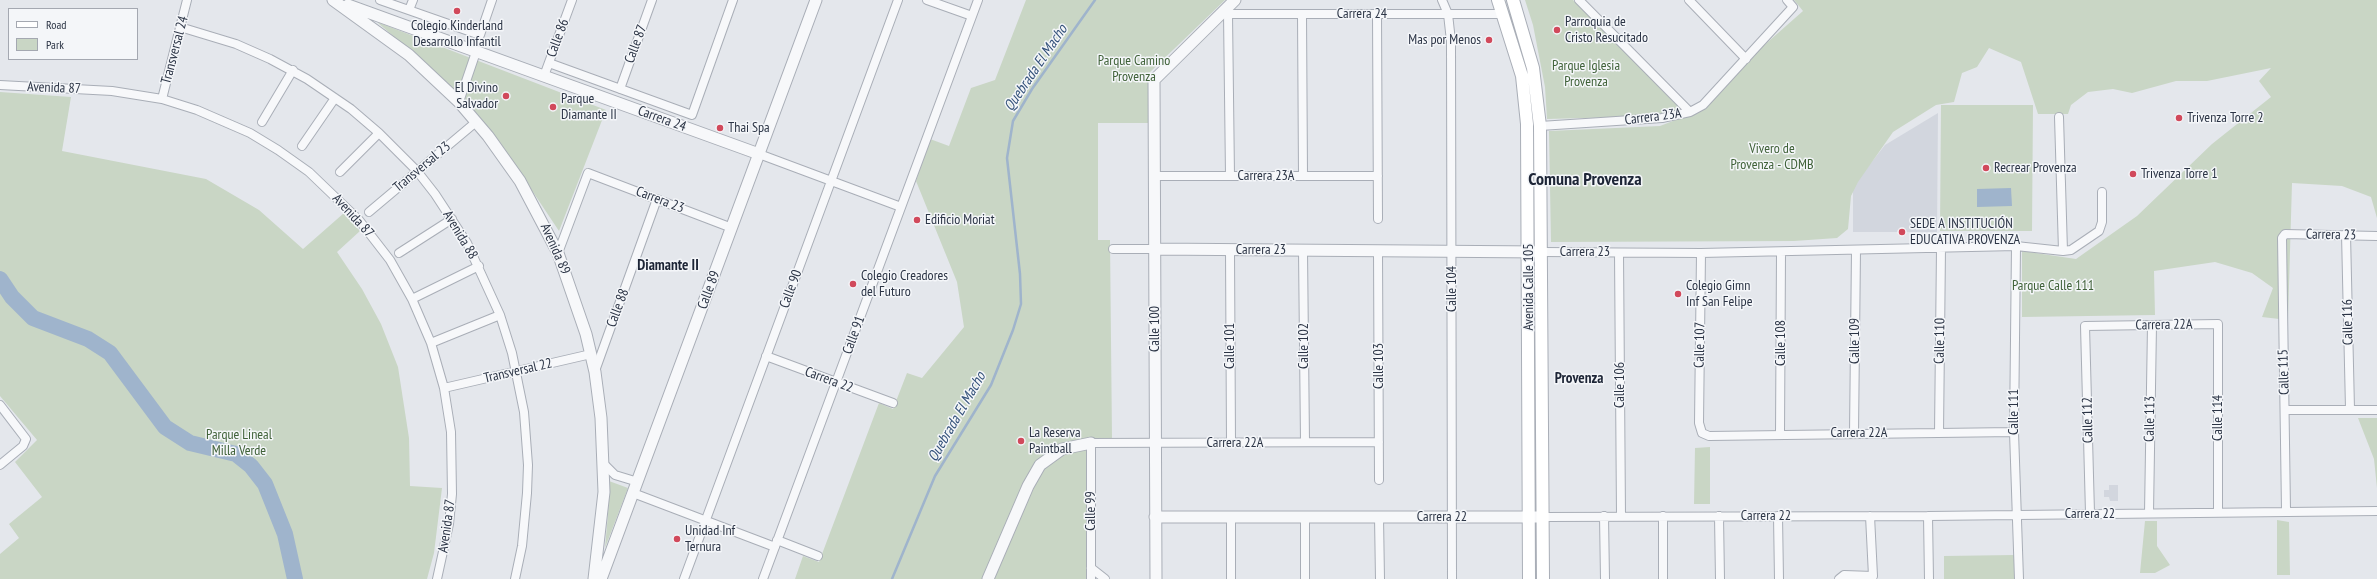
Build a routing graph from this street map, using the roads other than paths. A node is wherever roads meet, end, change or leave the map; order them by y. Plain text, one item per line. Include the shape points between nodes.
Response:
1 (187, 0) edge
2 (333, 0) edge
3 (380, 0) edge
4 (413, 0) edge
5 (492, 0) edge
6 (572, 0) edge
7 (652, 0) edge
8 (733, 0) edge
9 (816, 0) edge
10 (898, 0) edge
11 (927, 0) edge
12 (978, 0) edge
13 (1235, 0) edge
14 (1442, 0) edge
15 (1498, 0) edge
16 (1513, 0) edge
17 (1579, 0) edge
18 (1689, 0) edge
19 (1787, 0) edge
20 (409, 10) junction
21 (1224, 14) junction
22 (1302, 14) junction
23 (1377, 14) junction
24 (1448, 14) junction
25 (1503, 14) junction
26 (377, 16) junction
27 (972, 16) junction
28 (372, 26) junction
29 (180, 27) junction
30 (476, 52) junction
31 (1746, 59) junction
32 (549, 63) junction
33 (293, 70) junction
34 (544, 76) junction
35 (0, 86) edge
36 (620, 89) junction
37 (335, 98) junction
38 (162, 99) junction
39 (459, 102) junction
40 (1690, 112) junction
41 (2059, 117) dead end
42 (262, 122) dead end
43 (476, 122) junction
44 (1540, 126) junction
45 (379, 133) junction
46 (302, 146) dead end
47 (759, 154) junction
48 (417, 171) junction
49 (340, 172) dead end
50 (1154, 176) junction
51 (1230, 176) junction
52 (1302, 176) junction
53 (1378, 176) junction
54 (831, 182) junction
55 (2102, 192) dead end
56 (657, 199) junction
57 (901, 207) junction
58 (369, 212) dead end
59 (1378, 218) dead end
60 (452, 220) junction
61 (732, 228) junction
62 (2285, 234) joint
63 (2346, 234) junction
64 (2377, 236) edge
65 (2016, 246) junction
66 (1941, 248) junction
67 (1113, 249) dead end
68 (1154, 249) junction
69 (1230, 250) junction
70 (1303, 250) junction
71 (1856, 250) junction
72 (1378, 251) junction
73 (1452, 251) junction
74 (2063, 251) junction
75 (1529, 252) junction
76 (1542, 252) junction
77 (1781, 252) junction
78 (399, 253) dead end
79 (558, 253) junction
80 (1620, 253) junction
81 (1701, 253) junction
82 (479, 266) junction
83 (412, 299) junction
84 (500, 315) junction
85 (2152, 324) junction
86 (2218, 324) joint
87 (2085, 326) joint
88 (431, 343) junction
89 (591, 354) junction
90 (766, 356) junction
91 (517, 371) junction
92 (595, 372) junction
93 (836, 382) junction
94 (444, 388) junction
95 (893, 403) dead end
96 (0, 405) edge
97 (2350, 409) junction
98 (2285, 410) junction
99 (2377, 410) edge
100 (2014, 432) junction
101 (1854, 433) junction
102 (1939, 433) junction
103 (1703, 434) joint
104 (1780, 434) junction
105 (1305, 442) junction
106 (1379, 442) junction
107 (1090, 443) junction
108 (1155, 443) junction
109 (1231, 443) junction
110 (0, 464) edge
111 (604, 464) junction
112 (1379, 480) dead end
113 (638, 482) junction
114 (633, 493) junction
115 (2286, 510) junction
116 (2377, 511) edge
117 (2218, 512) junction
118 (2016, 514) junction
119 (2090, 514) junction
120 (2149, 514) junction
121 (1529, 516) junction
122 (1604, 516) junction
123 (1621, 516) junction
124 (1663, 516) junction
125 (1718, 516) junction
126 (1778, 516) junction
127 (1870, 516) junction
128 (1928, 516) junction
129 (1155, 517) junction
130 (1231, 517) junction
131 (1305, 517) junction
132 (1379, 517) junction
133 (1452, 517) junction
134 (1543, 517) junction
135 (705, 520) junction
136 (776, 544) junction
137 (818, 556) dead end
138 (1091, 568) junction
139 (1873, 577) edge
140 (437, 579) edge
141 (515, 579) edge
142 (594, 579) edge
143 (601, 579) edge
144 (684, 579) edge
145 (763, 579) edge
146 (988, 579) edge
147 (1091, 579) edge
148 (1105, 579) edge
149 (1156, 579) edge
150 (1231, 579) edge
151 (1305, 579) edge
152 (1380, 579) edge
153 (1452, 579) edge
154 (1529, 579) edge
155 (1543, 579) edge
156 (1605, 579) edge
157 (1663, 579) edge
158 (1720, 579) edge
159 (1779, 579) edge
160 (1839, 579) edge
161 (1929, 579) edge
162 (2019, 579) edge

1 - 29 street, Transversal 24
2 - 26 street, Carrera 24
2 - 28 street, Avenida 89
3 - 20 street
4 - 20 street
5 - 20 street via 480,35
6 - 32 street, Calle 86
7 - 36 street, Calle 87
8 - 36 street via 692,115
9 - 47 street, Calle 89
10 - 54 street, Calle 90
11 - 27 street
12 - 27 street, Calle 91
13 - 21 street
14 - 24 street, Calle 104
15 - 25 main road, Avenida Calle 105
16 - 44 main road, Avenida Calle 105 via 1533,68
17 - 40 street
18 - 31 street
19 - 31 street, Carrera 23A via 1793,7
21 - 22 street, Carrera 24
21 - 50 street, Calle 100 via 1154,80
21 - 51 street
22 - 23 street, Carrera 24
22 - 52 street
23 - 24 street, Carrera 24
23 - 53 street
24 - 25 street, Carrera 24
24 - 73 street, Calle 104 via 1451,41
25 - 75 main road, Avenida Calle 105 via 1517,55 1526,98
26 - 28 street via 371,20
26 - 30 street, Carrera 24
27 - 57 street, Calle 91
28 - 39 street, Avenida 89 via 409,55
29 - 33 street, Avenida 88 via 236,44
29 - 38 street, Transversal 24
30 - 34 street, Carrera 24
30 - 39 street
31 - 40 street, Carrera 23A via 1703,105
32 - 34 street, Calle 86
32 - 36 street
33 - 37 street, Avenida 88
33 - 42 street
34 - 47 street, Carrera 24
35 - 38 street, Avenida 87 via 92,89
37 - 45 street, Avenida 88
37 - 46 street
38 - 83 street, Avenida 87 via 250,132 309,172 367,229 390,260
39 - 43 street, Avenida 89
40 - 44 street, Carrera 23A via 1662,118
41 - 74 street
43 - 48 street, Transversal 23
43 - 79 street, Avenida 89 via 520,181
44 - 76 main road, Avenida Calle 105
45 - 48 street, Avenida 88
45 - 49 street
47 - 54 street, Carrera 24
47 - 61 street, Calle 89
48 - 58 street, Transversal 23
48 - 60 street, Avenida 88
50 - 51 street, Carrera 23A
50 - 68 street, Calle 100
51 - 52 street, Carrera 23A
52 - 53 street, Carrera 23A
53 - 59 street
54 - 57 street, Carrera 24
54 - 90 street, Calle 90
55 - 74 street via 2102,222 2099,231 2071,250
56 - 61 street, Carrera 23
56 - 79 street, Carrera 23 via 588,173
56 - 92 street, Calle 88
57 - 93 street, Calle 91
60 - 78 street
60 - 82 street, Avenida 88
61 - 113 street, Calle 89
62 - 63 street, Carrera 23
62 - 98 street, Calle 115 via 2281,248
63 - 64 street, Carrera 23
63 - 97 street, Calle 116
65 - 66 street, Carrera 23
65 - 74 street, Carrera 23
65 - 100 street, Calle 111
66 - 71 street, Carrera 23
66 - 102 street, Calle 110
67 - 68 street
68 - 69 street, Carrera 23
68 - 108 street, Calle 100
69 - 70 street, Carrera 23
69 - 109 street, Calle 101
70 - 72 street, Carrera 23
70 - 105 street, Calle 102
71 - 77 street, Carrera 23
71 - 101 street, Calle 109
72 - 73 street, Carrera 23
72 - 106 street, Calle 103
73 - 75 street, Carrera 23
73 - 133 street, Calle 104
75 - 76 street, Carrera 23
75 - 121 main road, Avenida Calle 105
76 - 80 street, Carrera 23
76 - 134 main road, Avenida Calle 105
77 - 81 street, Carrera 23
77 - 104 street, Calle 108
79 - 89 street, Avenida 89 via 578,306
80 - 81 street, Carrera 23
80 - 123 street, Calle 106
81 - 103 street, Calle 107 via 1699,430
82 - 83 street
82 - 84 street, Avenida 88
83 - 88 street, Avenida 87
84 - 88 street
84 - 91 street, Avenida 88
85 - 86 street, Carrera 22A
85 - 87 street, Carrera 22A
85 - 120 street, Calle 113
86 - 117 street, Calle 114
87 - 119 street, Calle 112
88 - 94 street, Avenida 87
89 - 91 street, Transversal 22
89 - 92 street, Avenida 89
90 - 93 street, Carrera 22
90 - 135 street, Calle 90
91 - 94 street, Transversal 22
91 - 141 street, Avenida 88 via 524,412 528,465 525,524
92 - 111 street, Avenida 89 via 602,418
93 - 95 street, Carrera 22
93 - 136 street, Calle 91
94 - 140 street, Avenida 87 via 451,432 452,494 450,524
96 - 110 street via 26,439 23,446
97 - 98 street
97 - 99 street
98 - 115 street, Calle 115
100 - 102 street, Carrera 22A
100 - 118 street, Calle 111
101 - 102 street, Carrera 22A
101 - 104 street, Carrera 22A
103 - 104 street, Carrera 22A
105 - 106 street, Carrera 22A
105 - 109 street, Carrera 22A
106 - 112 street, Calle 103
107 - 108 street, Carrera 22A
107 - 138 street, Calle 99
107 - 146 street via 1075,444 1062,449 1040,465 1028,486
108 - 109 street, Carrera 22A
108 - 129 street, Calle 100
111 - 113 street via 615,475
111 - 142 street, Avenida 89 via 602,520
113 - 114 street, Calle 89
114 - 135 street
114 - 143 street, Calle 89
115 - 116 street, Carrera 22
115 - 117 street, Carrera 22
117 - 120 street, Carrera 22
118 - 119 street, Carrera 22
118 - 128 street, Carrera 22
118 - 162 street, Calle 111
119 - 120 street, Carrera 22
121 - 133 street, Carrera 22
121 - 134 street, Carrera 22
121 - 154 main road, Avenida Calle 105
122 - 123 street, Carrera 22
122 - 134 street, Carrera 22
122 - 156 street
123 - 124 street, Carrera 22
124 - 125 street, Carrera 22
124 - 157 street
125 - 126 street, Carrera 22
125 - 158 street
126 - 127 street, Carrera 22
126 - 159 street
127 - 128 street, Carrera 22
127 - 139 street
128 - 161 street
129 - 130 street, Carrera 22
129 - 149 street, Calle 100
130 - 131 street, Carrera 22
130 - 150 street
131 - 132 street, Carrera 22
131 - 151 street
132 - 133 street, Carrera 22
132 - 152 street
133 - 153 street, Calle 104
134 - 155 main road, Avenida Calle 105
135 - 136 street
135 - 144 street, Calle 90
136 - 137 street
136 - 145 street, Calle 91
138 - 147 street, Calle 99
138 - 148 street
139 - 160 street via 1844,575

